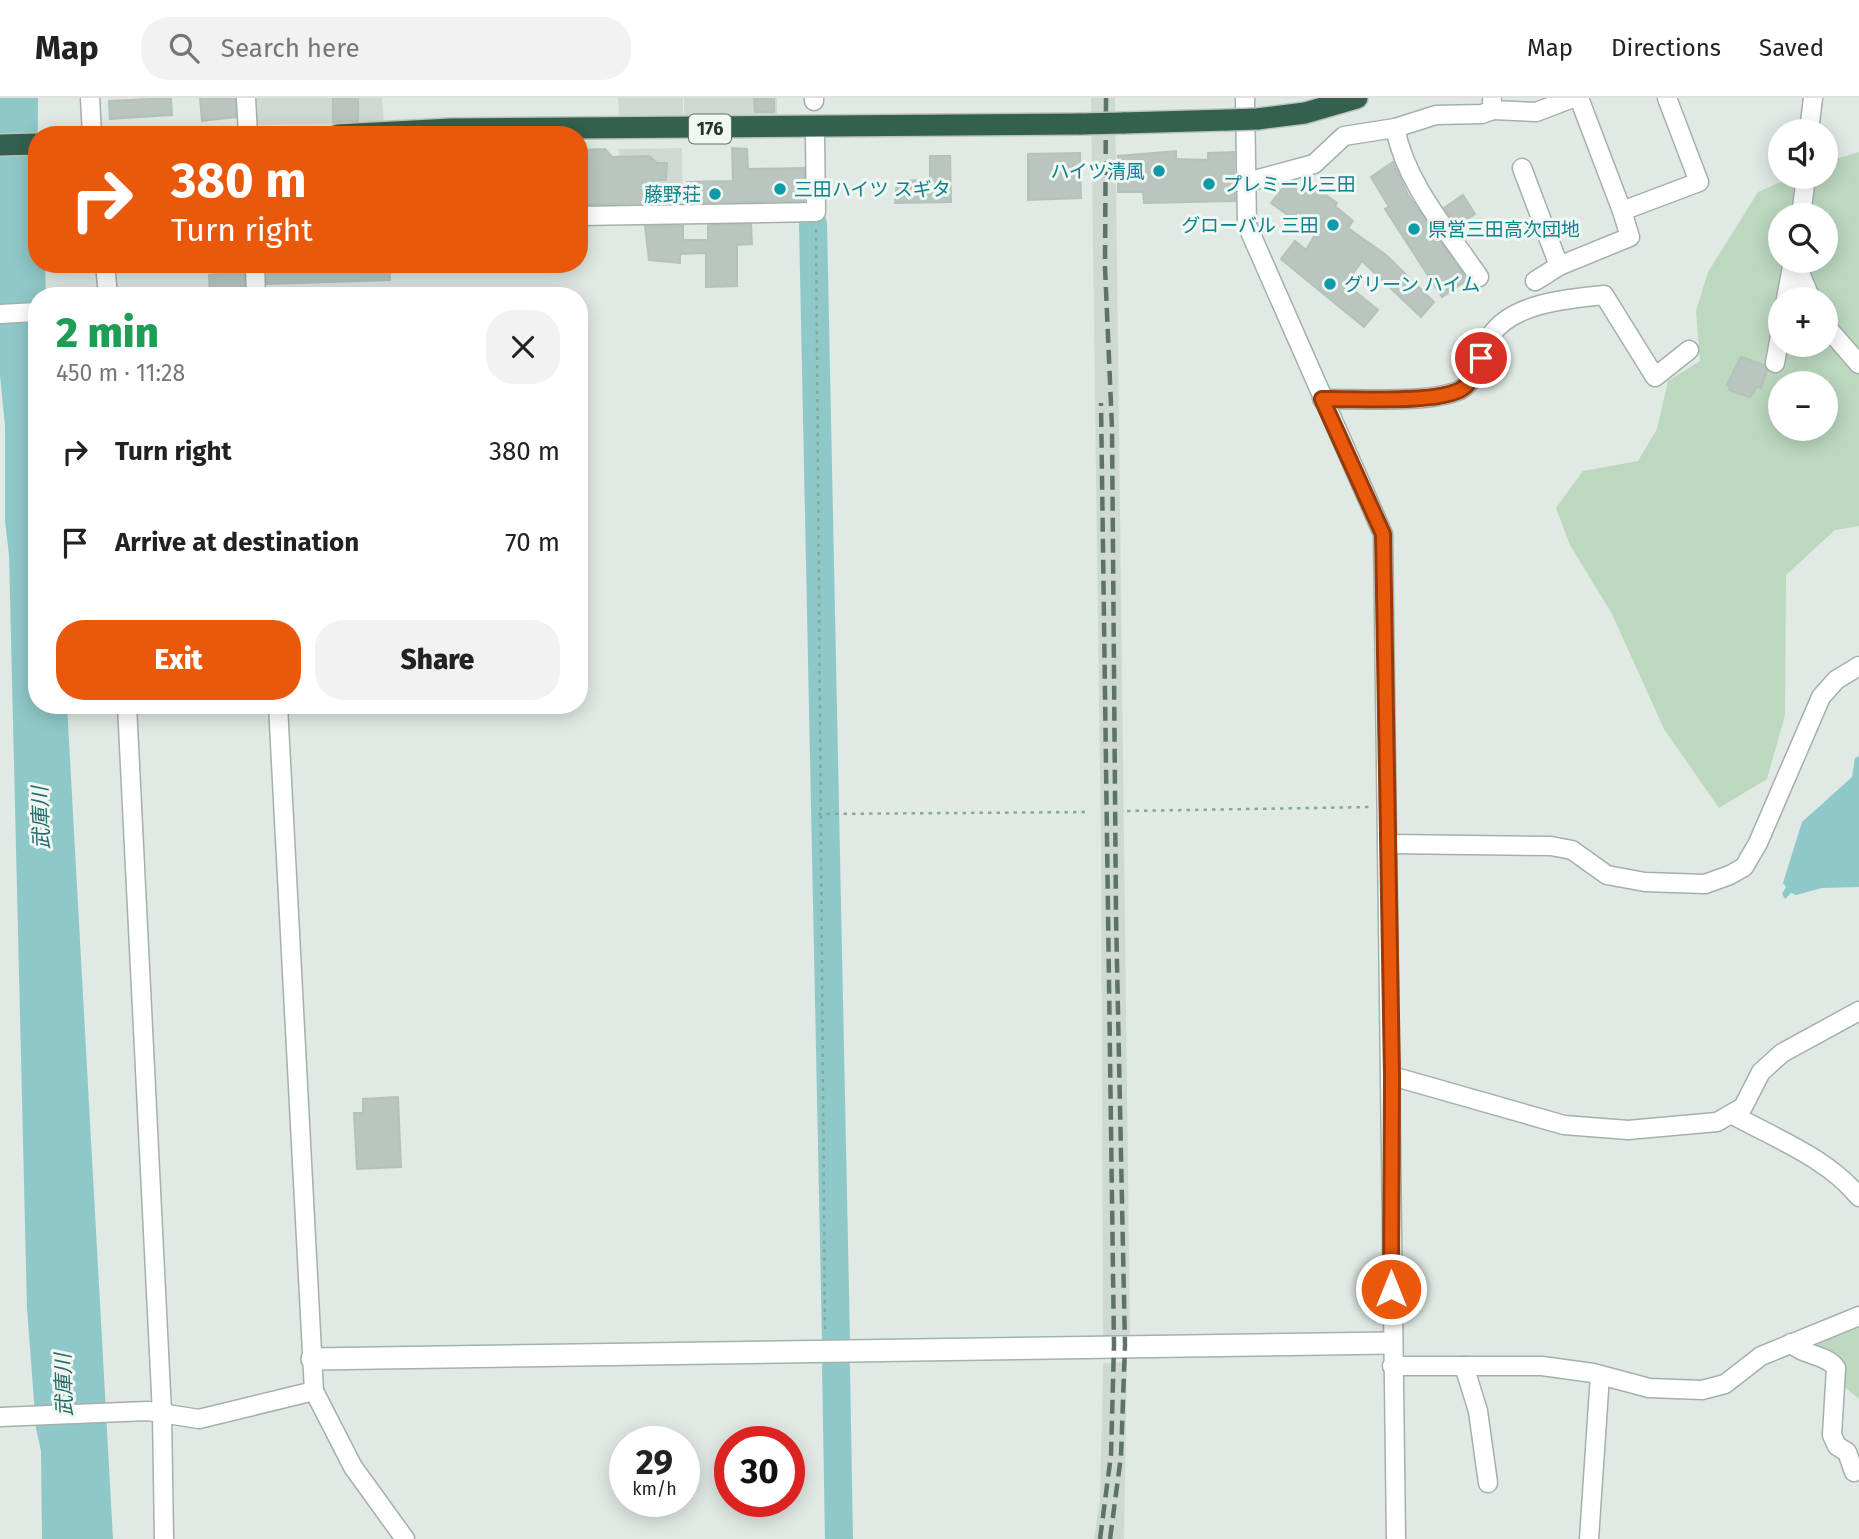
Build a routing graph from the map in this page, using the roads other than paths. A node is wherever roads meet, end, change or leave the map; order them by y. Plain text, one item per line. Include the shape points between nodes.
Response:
1 (90, 98) edge
2 (246, 98) edge
3 (1245, 98) edge
4 (1357, 98) edge
5 (1573, 98) edge
6 (1579, 98) edge
7 (1667, 98) edge
8 (1813, 98) edge
9 (1492, 104) edge
10 (1810, 119) edge
11 (92, 126) edge
12 (248, 126) edge
13 (588, 128) edge
14 (1395, 128) junction
15 (815, 136) dead end
16 (28, 144) edge
17 (0, 145) edge
18 (1522, 168) dead end
19 (1247, 183) junction
20 (1622, 211) junction
21 (588, 216) edge
22 (1559, 266) junction
23 (1479, 277) dead end
24 (1535, 281) dead end
25 (28, 312) edge
26 (0, 314) edge
27 (1838, 340) edge
28 (1689, 351) dead end
29 (1776, 357) edge
30 (1775, 363) dead end
31 (1859, 364) edge
32 (1322, 399) junction
33 (1859, 666) edge
34 (127, 714) edge
35 (278, 714) edge
36 (1389, 844) junction
37 (1859, 1012) edge
38 (1392, 1076) junction
39 (1733, 1115) junction
40 (1859, 1197) edge
41 (1859, 1316) edge
42 (1391, 1343) junction
43 (1791, 1343) junction
44 (312, 1359) junction
45 (1392, 1366) junction
46 (1464, 1366) junction
47 (1600, 1375) junction
48 (314, 1391) junction
49 (155, 1412) junction
50 (0, 1418) edge
51 (1854, 1472) dead end
52 (1488, 1483) dead end
53 (164, 1539) edge
54 (405, 1539) edge
55 (1396, 1539) edge
56 (1589, 1539) edge

1 - 11 street
2 - 12 street
3 - 19 street
4 - 13 highway, 176, bridge via 1305,113 1257,119
5 - 9 street via 1536,112
6 - 20 street
7 - 20 street via 1699,181
8 - 10 street
9 - 14 street via 1482,114 1436,115
14 - 19 street via 1344,136 1314,164
14 - 23 street via 1411,176
15 - 21 street via 816,212
16 - 17 highway
18 - 22 street
19 - 32 street via 1247,225
20 - 22 street via 1630,237
22 - 24 street
25 - 26 street
27 - 31 street
28 - 32 street via 1655,377 1604,295 1546,302 1491,334 1470,381 1461,389 1433,397
29 - 30 street
32 - 36 street via 1383,534
33 - 36 street via 1836,680 1821,697 1758,843 1744,867 1730,875 1705,884 1645,882 1607,875 1572,850 1551,846
34 - 49 street
35 - 44 street
36 - 38 street
37 - 39 street via 1782,1053 1761,1072 1743,1107
38 - 39 street via 1564,1125 1628,1130 1717,1122
38 - 42 street
39 - 40 street via 1818,1162 1848,1183
41 - 43 street
42 - 44 street
42 - 45 street
43 - 47 street via 1761,1356 1725,1384 1702,1390 1648,1388
43 - 51 street via 1836,1368 1832,1436 1847,1452
44 - 48 street
45 - 46 street
45 - 55 street
46 - 47 street via 1542,1366
46 - 52 street via 1478,1411
47 - 56 street
48 - 49 street via 199,1419
48 - 54 street via 354,1467
49 - 50 street
49 - 53 street

